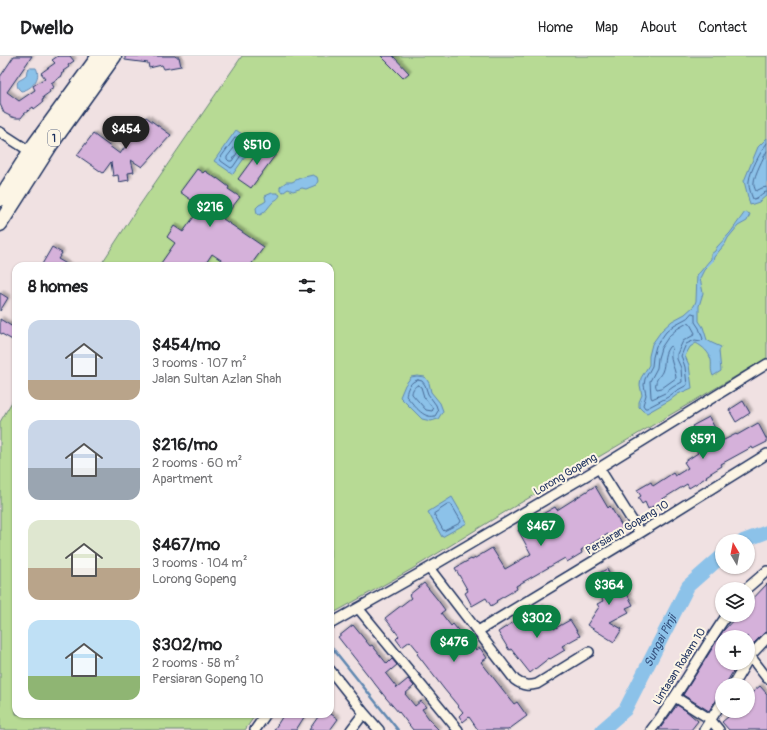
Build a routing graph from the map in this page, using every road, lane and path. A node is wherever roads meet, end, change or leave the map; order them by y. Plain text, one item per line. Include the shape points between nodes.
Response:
1 (99, 56) edge
2 (114, 56) edge
3 (0, 132) edge
4 (35, 155) junction
5 (0, 199) edge
6 (0, 224) edge
7 (767, 364) edge
8 (767, 454) edge
9 (599, 468) junction
10 (640, 533) junction
11 (429, 568) junction
12 (767, 571) edge
13 (754, 582) edge
14 (358, 608) junction
15 (334, 622) edge
16 (721, 622) edge
17 (478, 631) junction
18 (767, 638) edge
19 (589, 652) dead end
20 (755, 652) edge
21 (755, 667) edge
22 (334, 675) edge
23 (767, 678) edge
24 (675, 697) junction
25 (715, 712) edge
26 (364, 713) junction
27 (263, 718) edge
28 (710, 719) junction
29 (255, 730) edge
30 (352, 730) edge
31 (379, 730) edge
32 (458, 730) edge
33 (651, 730) edge
34 (704, 730) edge
35 (720, 730) edge

1 - 4 main road, 1
2 - 4 main road, 1 via 51,144
3 - 4 street
4 - 5 main road, 1
4 - 6 main road, 1
7 - 9 street, Lorong Gopeng
8 - 10 street, Persiaran Gopeng 10
9 - 10 street
9 - 11 street, Lorong Gopeng
10 - 17 street, Persiaran Gopeng 10
11 - 14 street, Lorong Gopeng
11 - 17 street
12 - 13 street
14 - 15 street, Lorong Gopeng
14 - 32 street
16 - 24 street, Lintasan Rokam 10
17 - 19 street via 520,684 537,684
18 - 20 street
21 - 23 street
22 - 26 street
24 - 28 street
24 - 33 street, Lintasan Rokam 10
25 - 28 street
26 - 30 street
26 - 31 street
27 - 29 street
28 - 34 street
28 - 35 street

